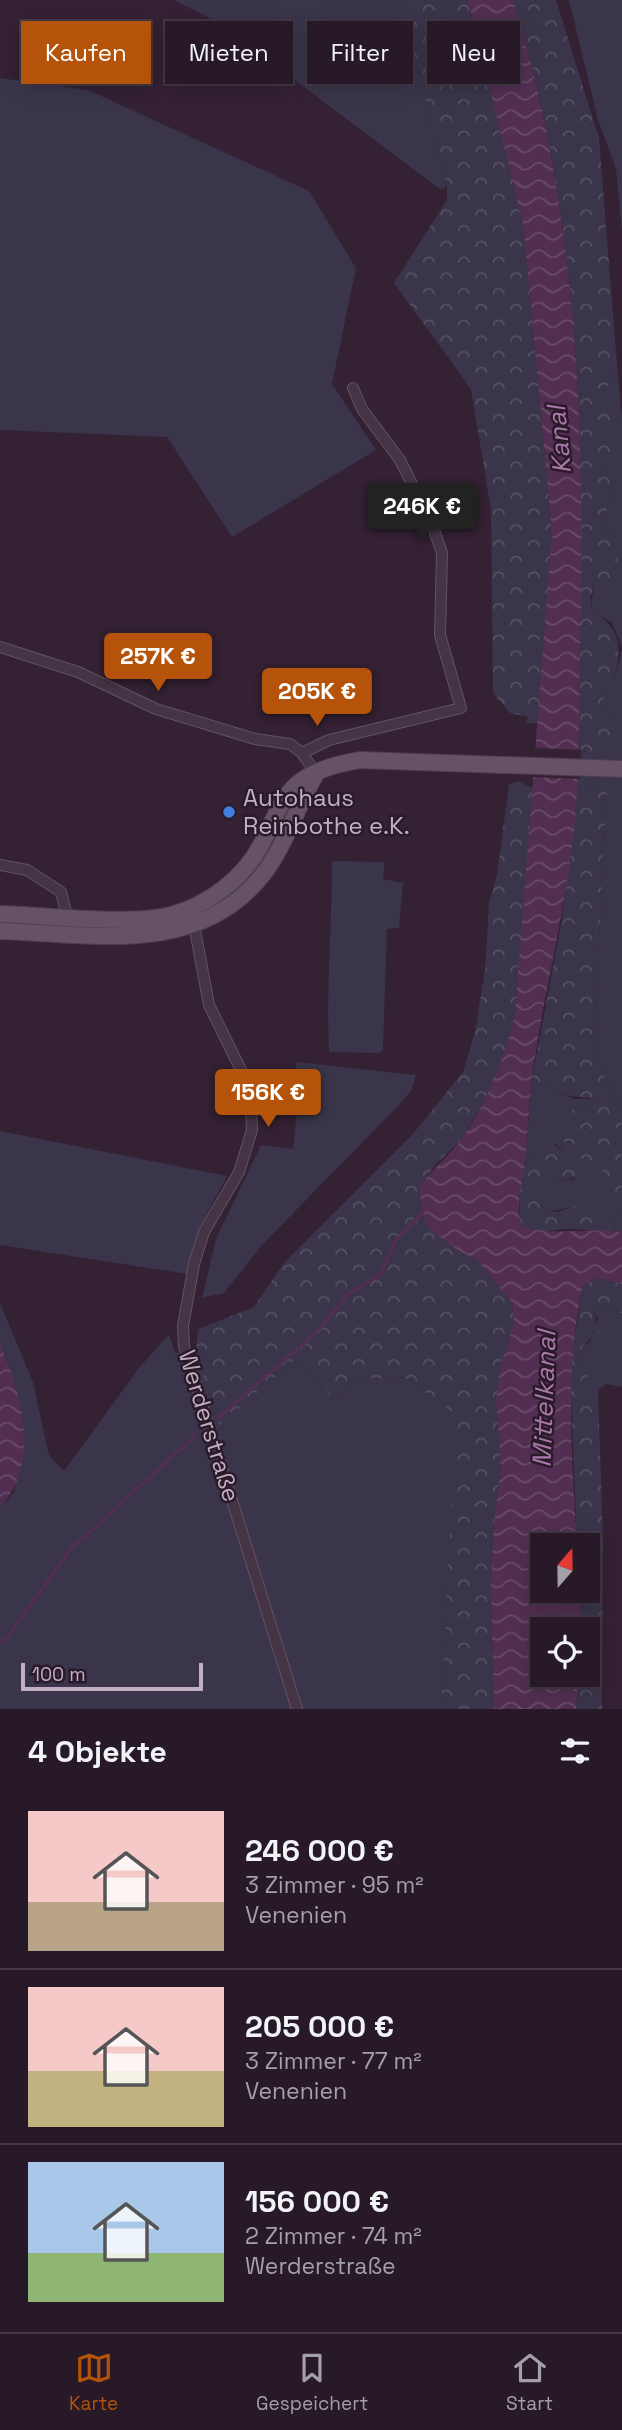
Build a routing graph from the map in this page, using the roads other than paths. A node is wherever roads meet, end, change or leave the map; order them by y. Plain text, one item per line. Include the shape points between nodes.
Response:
1 (353, 388) dead end
2 (0, 647) edge
3 (302, 753) junction
4 (622, 769) edge
5 (316, 774) junction
6 (0, 865) edge
7 (189, 908) junction
8 (0, 914) edge
9 (66, 916) junction
10 (195, 926) junction
11 (0, 931) edge
12 (297, 1709) edge

1 - 3 street via 362,409 407,472 442,553 440,635 461,708 329,740
2 - 3 street via 78,673 156,709 255,739 290,744
3 - 5 street
4 - 5 main road via 360,760 329,766
5 - 7 main road via 295,786 283,801 243,871 219,892
5 - 10 main road via 265,872 236,902
6 - 9 street via 45,879 61,892
7 - 9 main road via 156,918
7 - 10 street, Werderstraße
8 - 9 main road
10 - 11 main road via 138,936
10 - 12 street, Werderstraße via 209,1004 241,1070 252,1130 239,1172 204,1232 183,1326 184,1346

